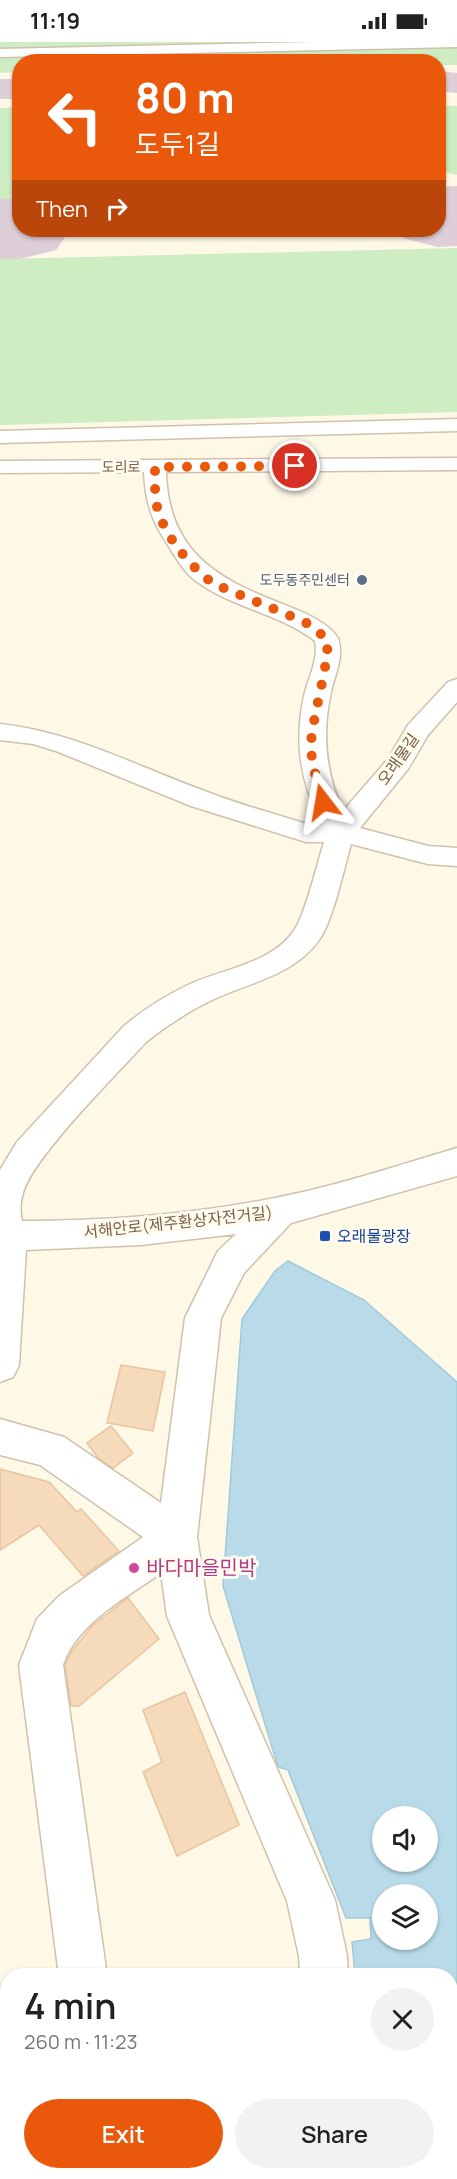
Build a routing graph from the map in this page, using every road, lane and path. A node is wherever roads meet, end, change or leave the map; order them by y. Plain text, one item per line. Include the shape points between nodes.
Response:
1 (457, 43) edge
2 (350, 44) edge
3 (0, 53) edge
4 (457, 425) edge
5 (0, 437) edge
6 (457, 464) edge
7 (0, 467) edge
8 (155, 467) junction
9 (457, 687) edge
10 (0, 732) edge
11 (341, 832) junction
12 (457, 858) edge
13 (457, 1162) edge
14 (280, 1212) junction
15 (3, 1235) edge
16 (0, 1365) edge
17 (0, 1437) edge
18 (177, 1537) junction
19 (82, 1968) edge
20 (324, 1968) edge

1 - 2 street
2 - 3 street
4 - 5 street
6 - 8 street, 도리로
7 - 8 street, 도리로
8 - 11 street via 159,515 194,567 214,584 305,622 326,638 329,651 311,748 323,802
9 - 11 street, 오래물길 via 417,731 399,763
10 - 11 street via 66,745 201,800 306,833
11 - 12 street via 428,855
11 - 15 street via 309,933 280,961 201,993 153,1019 135,1034 28,1151 6,1190
13 - 14 street, 서해안로(제주환상자전거길)
14 - 15 street, 서해안로(제주환상자전거길) via 109,1232
14 - 18 street via 231,1262 203,1318
15 - 16 street via 9,1258
17 - 18 street via 50,1450
18 - 19 street via 74,1611 52,1634 41,1665
18 - 20 street via 188,1616 311,1900

